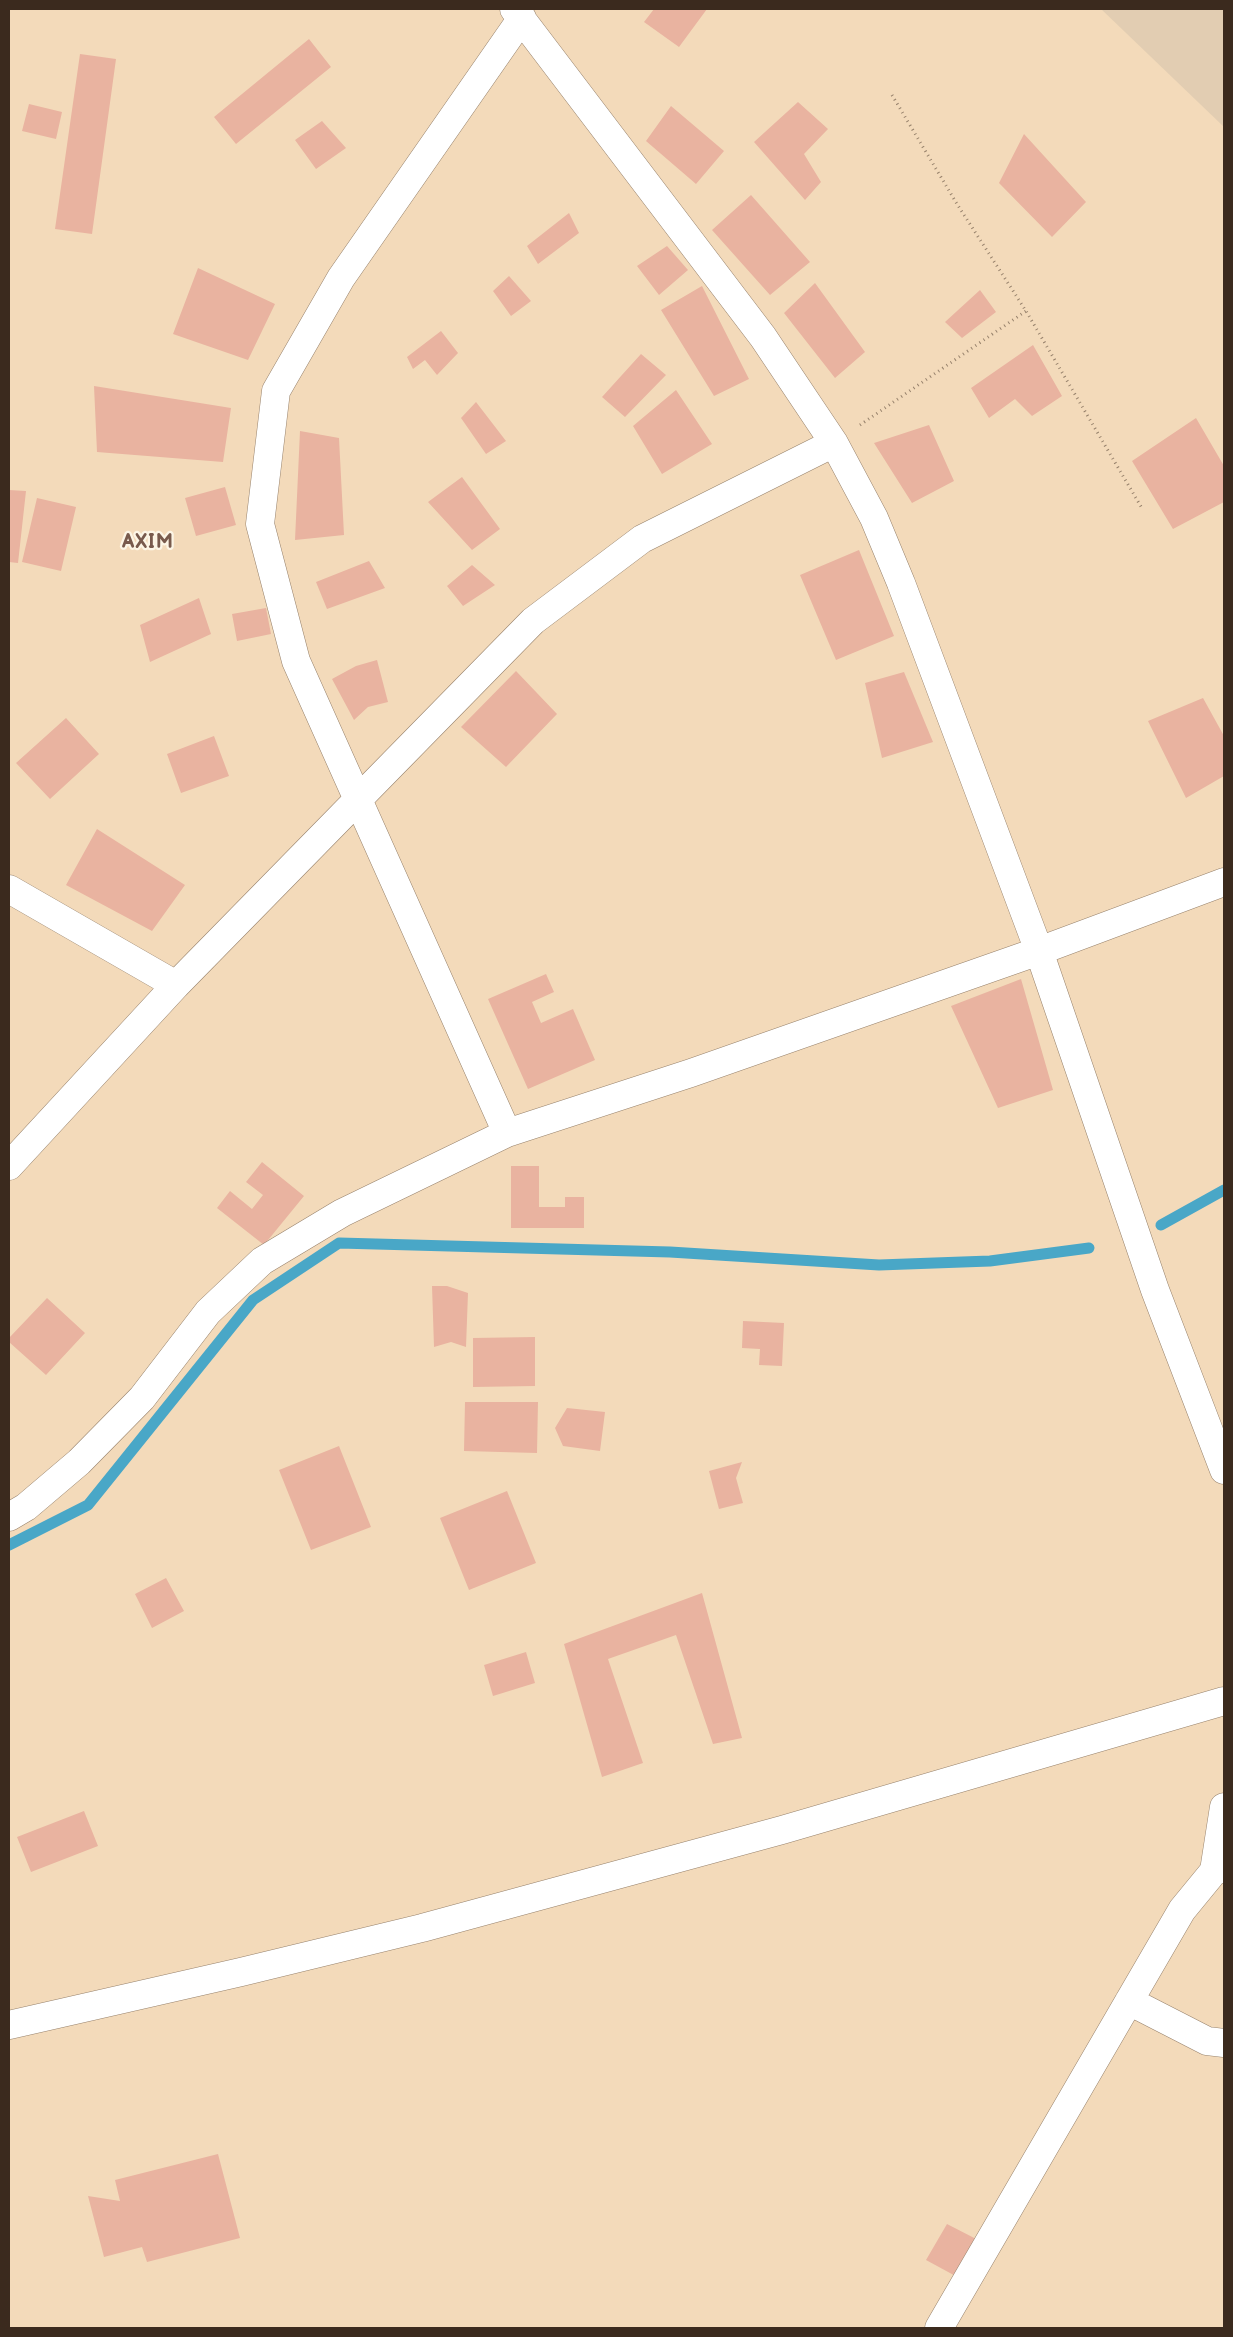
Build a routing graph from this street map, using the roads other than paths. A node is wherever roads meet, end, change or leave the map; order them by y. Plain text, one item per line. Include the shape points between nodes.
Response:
1 (518, 14) edge
2 (834, 442) junction
3 (358, 801) junction
4 (1224, 882) edge
5 (9, 889) edge
6 (1040, 951) junction
7 (176, 985) junction
8 (507, 1134) junction
9 (9, 1166) edge
10 (1224, 1470) edge
11 (9, 1517) edge
12 (1224, 1701) edge
13 (1224, 1807) edge
14 (1219, 1869) edge
15 (1129, 2001) junction
16 (9, 2025) edge
17 (1224, 2043) edge
18 (939, 2328) edge

1 - 2 street via 763,337
1 - 3 street via 341,278 276,391 260,524 296,660
2 - 3 street via 642,538 533,621
2 - 6 street via 874,518 901,584
3 - 7 street
3 - 8 street
4 - 6 street
5 - 7 street
6 - 8 street
6 - 10 street via 1154,1290
7 - 9 street
8 - 11 street via 342,1212 262,1261 208,1312 142,1398 79,1462 26,1507
12 - 16 street via 782,1830 432,1926
13 - 14 street
14 - 15 street via 1182,1910
15 - 17 street via 1207,2041
15 - 18 street

